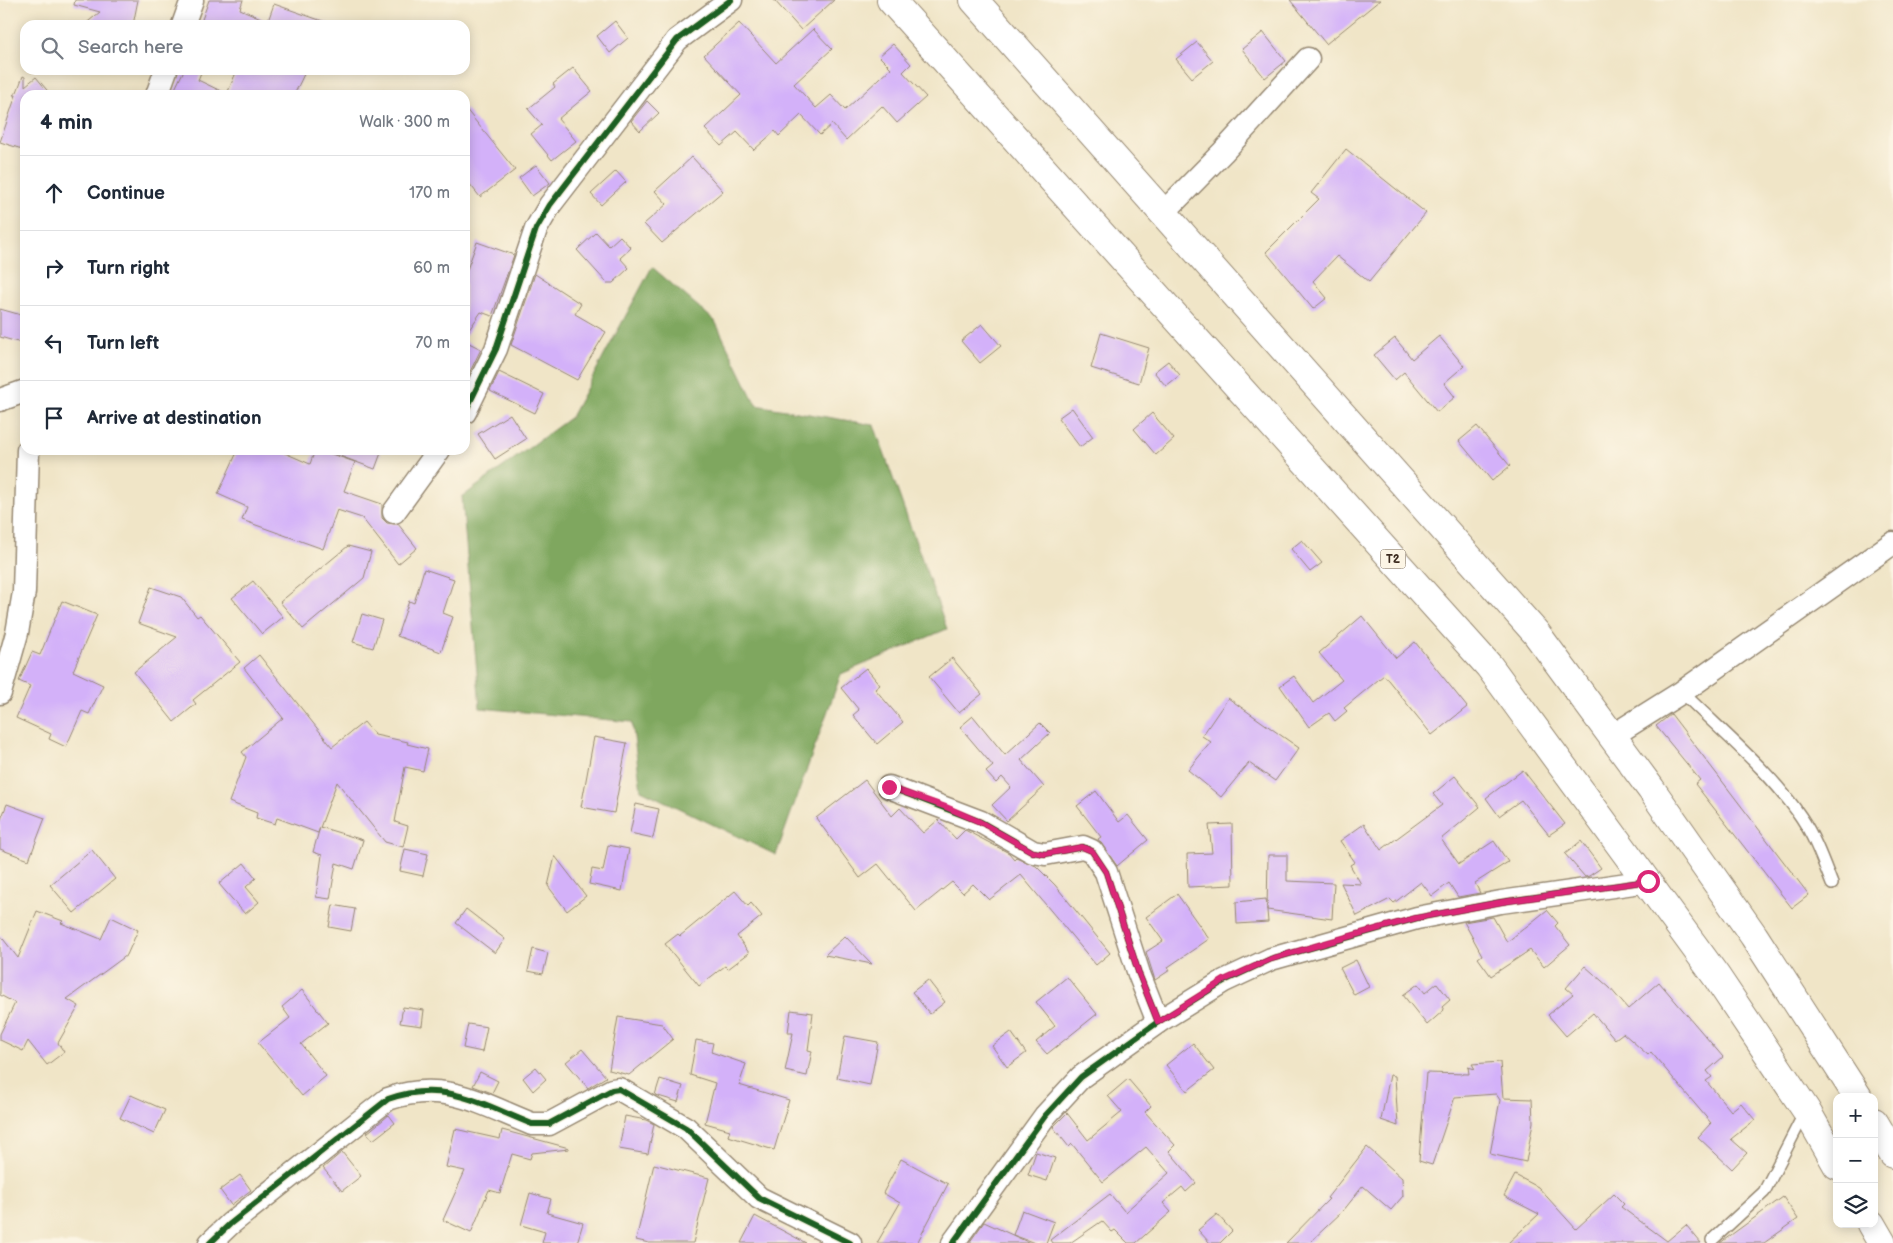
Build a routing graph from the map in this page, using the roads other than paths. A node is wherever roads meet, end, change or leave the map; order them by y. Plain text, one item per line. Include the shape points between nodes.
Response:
1 (192, 0) edge
2 (731, 0) edge
3 (891, 0) edge
4 (974, 0) edge
5 (185, 20) edge
6 (1308, 58) dead end
7 (164, 75) edge
8 (159, 90) edge
9 (1163, 213) junction
10 (20, 393) edge
11 (0, 400) edge
12 (470, 402) edge
13 (28, 455) edge
14 (435, 455) edge
15 (394, 512) dead end
16 (1893, 543) edge
17 (1682, 692) junction
18 (0, 693) edge
19 (1612, 736) junction
20 (889, 787) dead end
21 (1648, 881) junction
22 (1832, 884) dead end
23 (1158, 1022) junction
24 (1855, 1093) edge
25 (1806, 1110) junction
26 (1878, 1129) edge
27 (1893, 1154) edge
28 (1833, 1158) edge
29 (1873, 1228) edge
30 (1712, 1240) dead end
31 (210, 1243) edge
32 (850, 1243) edge
33 (953, 1243) edge
34 (1882, 1243) edge

1 - 5 street
2 - 12 street via 677,40 550,205 536,229 496,349
3 - 21 highway, T2 via 1489,666
4 - 9 highway
6 - 9 street
7 - 8 street
9 - 19 highway via 1536,633
10 - 11 street
13 - 18 street via 24,592 17,633
14 - 15 street
16 - 17 street
17 - 19 street
17 - 22 lane via 1765,775 1801,817 1816,842
19 - 24 highway via 1754,936
20 - 23 street via 980,822 1033,852 1045,854 1082,847 1092,851 1106,872
21 - 23 street via 1416,918 1329,942 1271,959 1224,980
21 - 25 highway, T2
23 - 33 street via 1081,1077 1045,1116
25 - 28 highway, T2
25 - 30 lane via 1764,1192
26 - 27 highway
29 - 34 highway
31 - 32 street via 388,1099 409,1091 440,1091 464,1097 541,1125 619,1089 686,1128 759,1198

